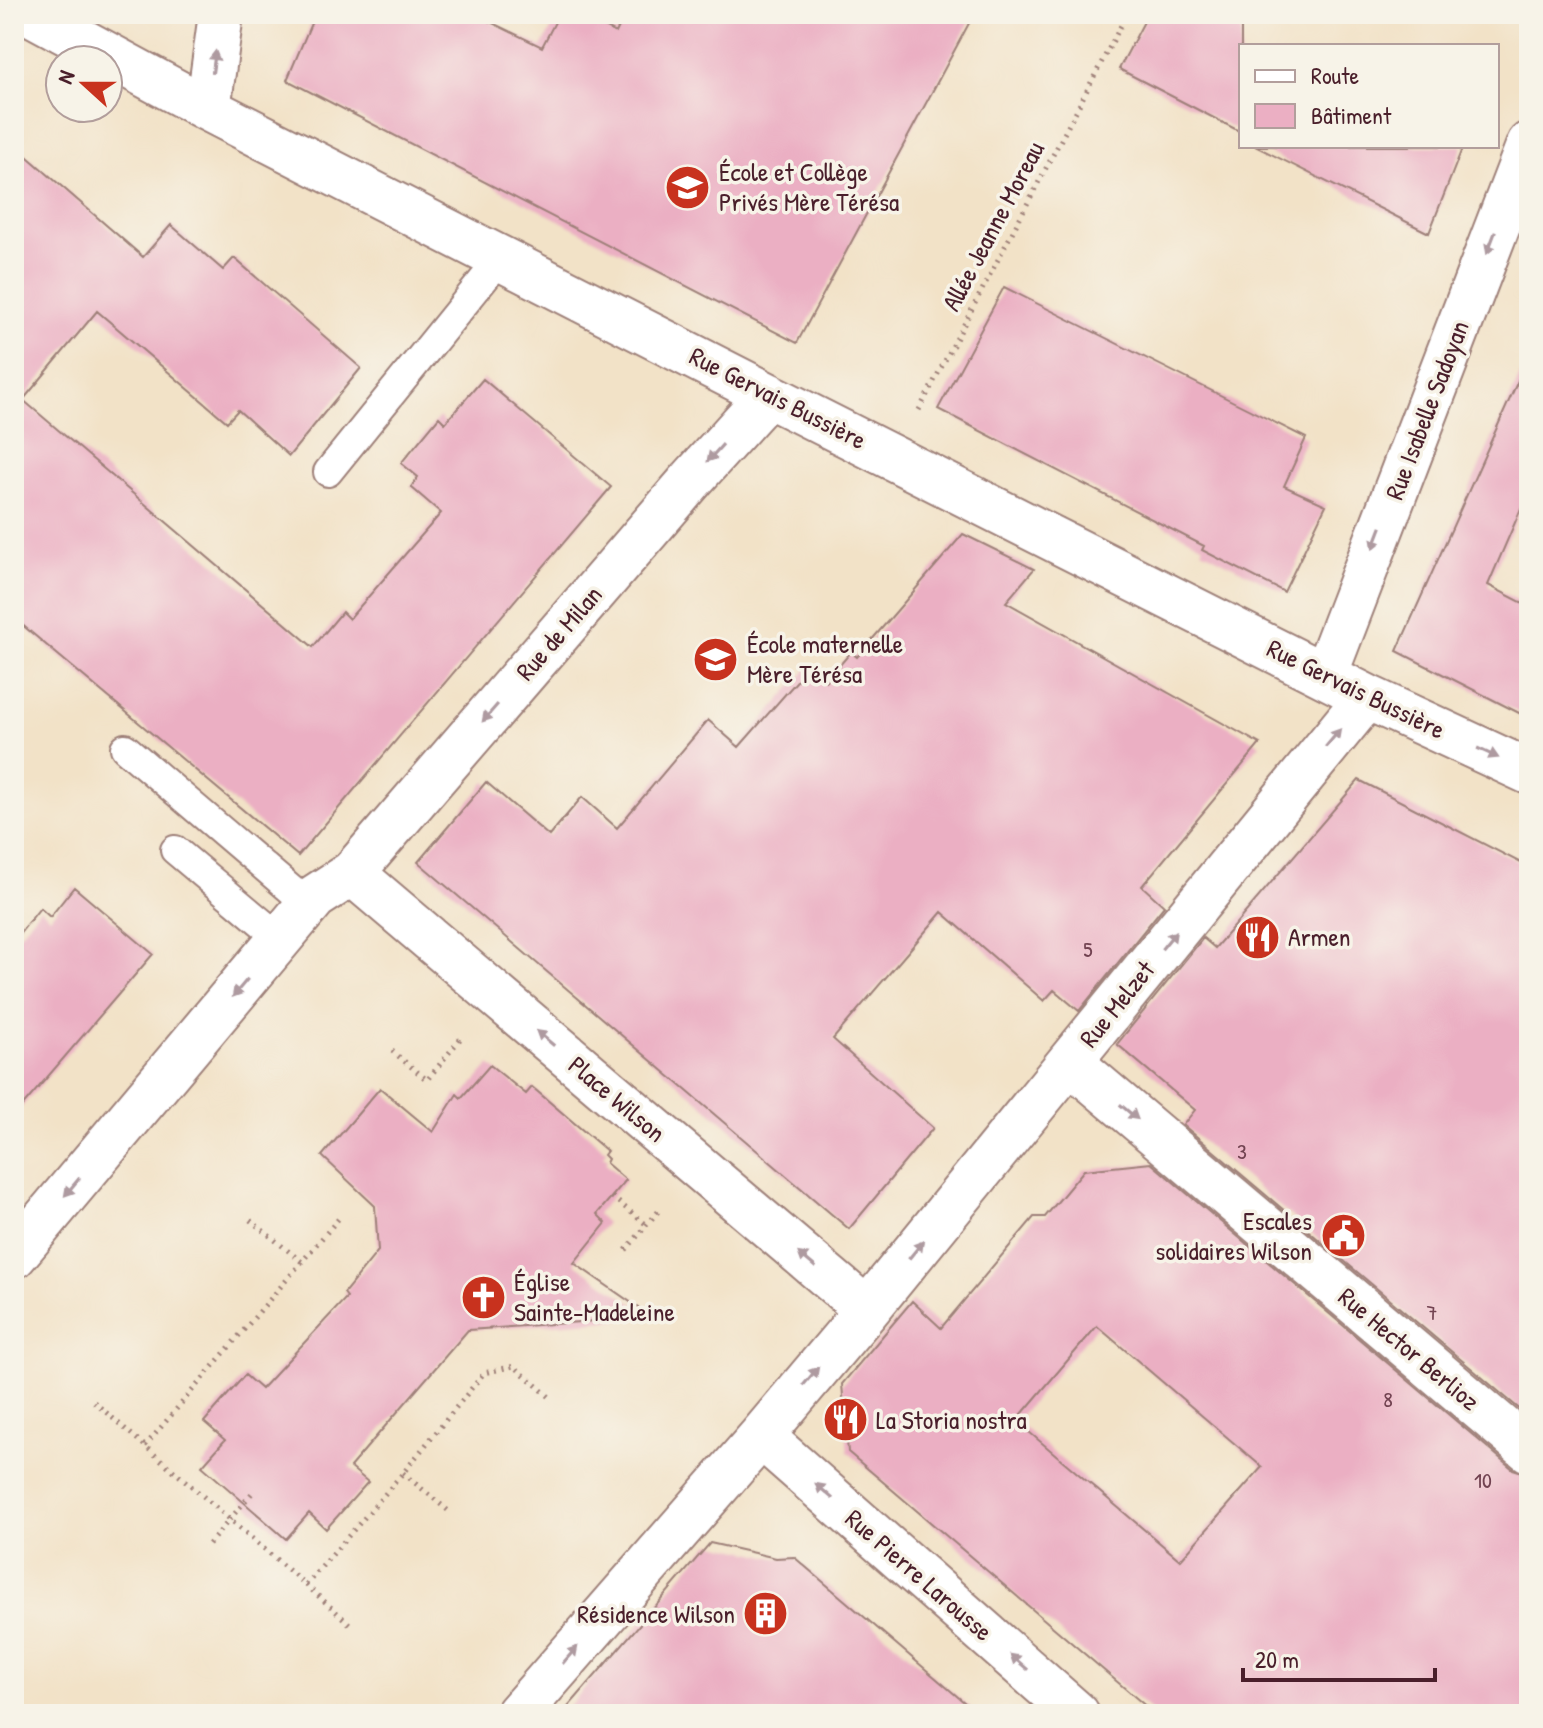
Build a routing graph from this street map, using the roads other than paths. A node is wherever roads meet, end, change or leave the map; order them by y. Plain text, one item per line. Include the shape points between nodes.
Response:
1 (32, 14) edge
2 (221, 14) edge
3 (208, 109) junction
4 (1529, 144) edge
5 (501, 258) junction
6 (768, 395) junction
7 (328, 472) dead end
8 (1325, 675) junction
9 (1367, 697) junction
10 (125, 748) dead end
11 (1529, 772) edge
12 (175, 850) dead end
13 (352, 873) junction
14 (309, 905) junction
15 (281, 939) junction
16 (1070, 1062) junction
17 (14, 1256) edge
18 (867, 1310) junction
19 (761, 1436) junction
20 (1529, 1450) edge
21 (518, 1714) edge
22 (1077, 1714) edge

1 - 3 street, Rue Gervais Bussière
3 -> 2 street
3 - 5 street, Rue Gervais Bussière
4 -> 8 street, Rue Isabelle Sadoyan
5 - 6 street, Rue Gervais Bussière
5 - 7 lane
6 - 8 street, Rue Gervais Bussière
6 -> 13 street, Rue de Milan
8 - 9 street, Rue Gervais Bussière
9 -> 11 street, Rue Gervais Bussière
16 -> 9 street, Rue Melzet
10 - 14 lane
12 - 15 lane
13 - 14 street
18 -> 13 street, Place Wilson
14 - 15 street
15 -> 17 street
18 -> 16 street, Rue Melzet
16 -> 20 street, Rue Hector Berlioz
19 -> 18 street
21 -> 19 street
22 -> 19 street, Rue Pierre Larousse

